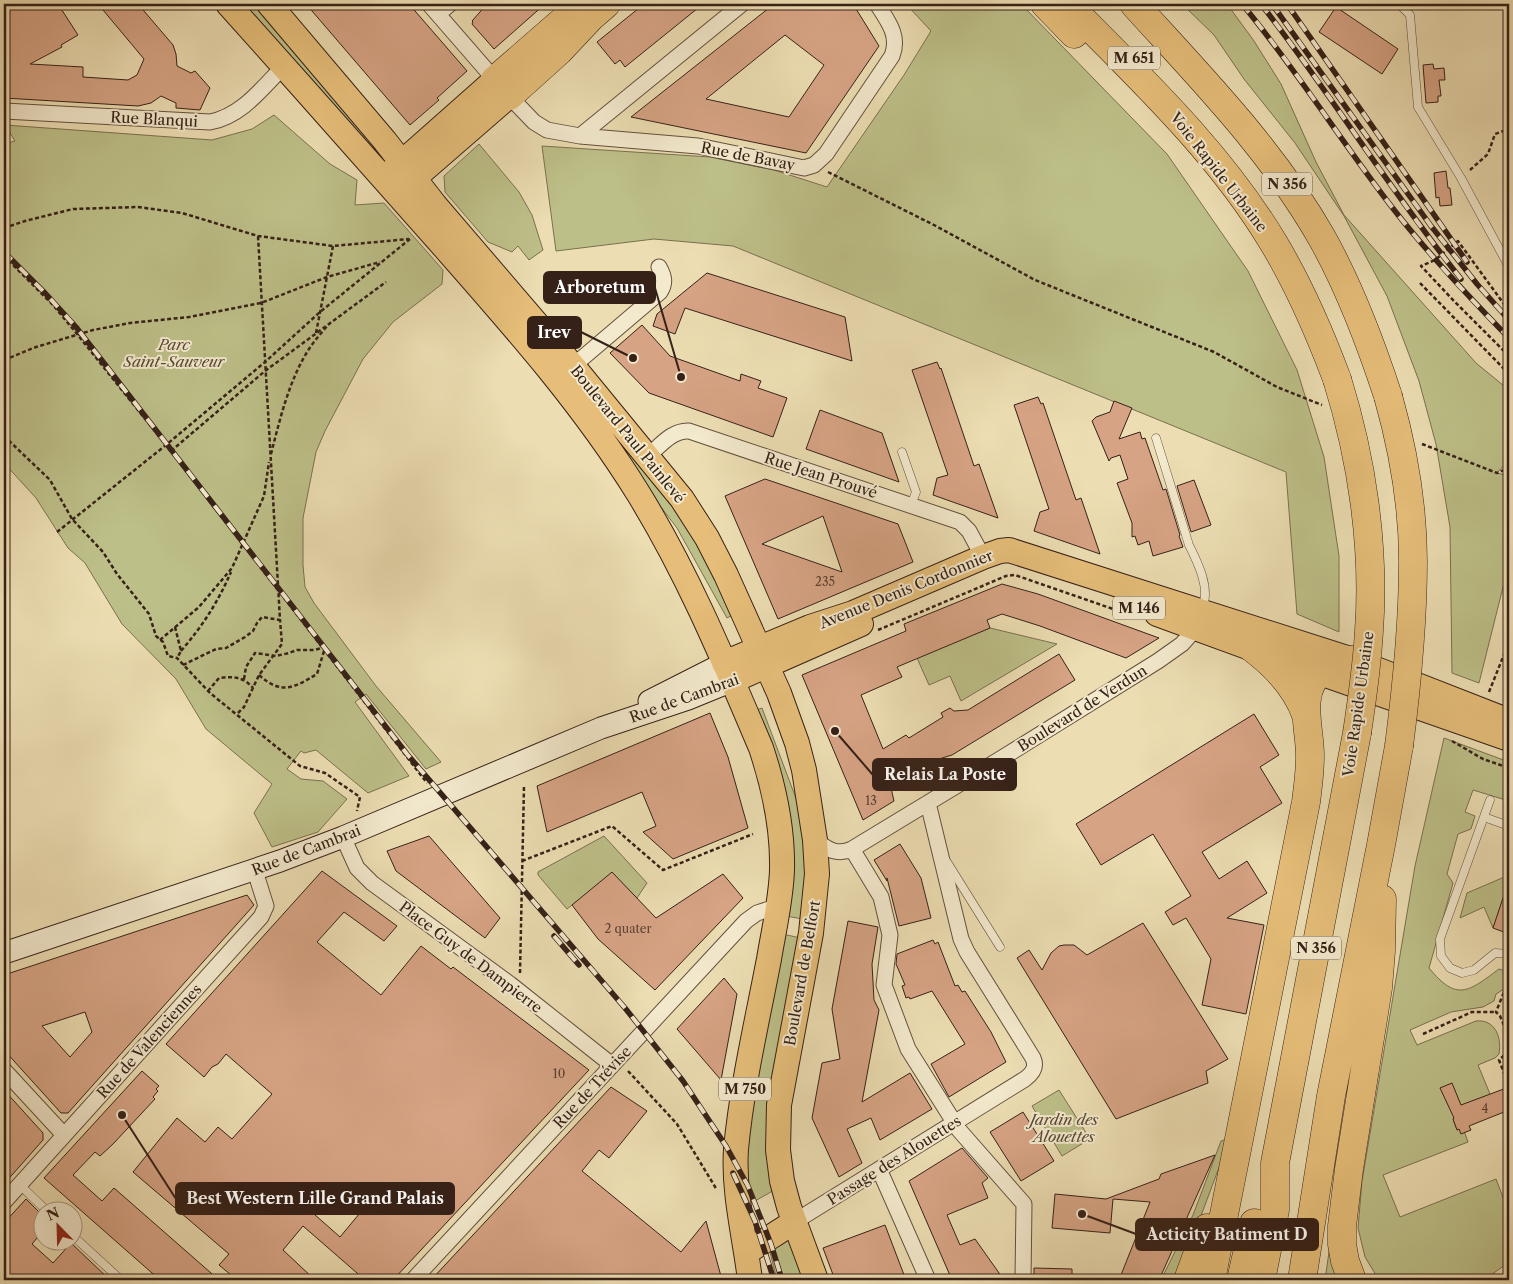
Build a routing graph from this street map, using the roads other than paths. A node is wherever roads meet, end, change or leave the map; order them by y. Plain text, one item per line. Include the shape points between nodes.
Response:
1 (228, 4) edge
2 (450, 4) edge
3 (583, 4) edge
4 (606, 4) edge
5 (742, 4) edge
6 (877, 4) edge
7 (1045, 4) edge
8 (1067, 4) edge
9 (1087, 4) edge
10 (1134, 4) edge
11 (1399, 4) edge
12 (278, 7) edge
13 (433, 9) edge
14 (284, 66) junction
15 (502, 88) junction
16 (4, 111) edge
17 (1176, 116) junction
18 (580, 136) junction
19 (398, 184) junction
20 (468, 259) junction
21 (659, 267) dead end
22 (1509, 267) edge
23 (574, 366) junction
24 (1156, 438) dead end
25 (902, 452) dead end
26 (648, 456) junction
27 (625, 474) junction
28 (911, 505) junction
29 (983, 557) junction
30 (1195, 624) junction
31 (1251, 647) junction
32 (1353, 660) junction
33 (746, 664) junction
34 (1318, 672) junction
35 (1306, 715) junction
36 (1509, 721) edge
37 (1509, 739) edge
38 (1490, 800) dead end
39 (928, 803) junction
40 (1484, 817) junction
41 (1509, 826) edge
42 (814, 833) junction
43 (343, 837) junction
44 (1381, 844) junction
45 (852, 849) junction
46 (941, 853) junction
47 (255, 871) junction
48 (779, 906) junction
49 (1000, 948) dead end
50 (4, 953) edge
51 (1509, 954) edge
52 (612, 1065) junction
53 (4, 1070) edge
54 (1330, 1096) junction
55 (954, 1123) junction
56 (64, 1135) junction
57 (1275, 1163) junction
58 (1233, 1168) junction
59 (879, 1170) junction
60 (20, 1184) junction
61 (4, 1202) edge
62 (38, 1202) edge
63 (794, 1222) junction
64 (82, 1244) edge
65 (747, 1252) junction
66 (121, 1280) edge
67 (413, 1280) edge
68 (750, 1280) edge
69 (816, 1280) edge
70 (928, 1280) edge
71 (1023, 1280) edge
72 (1188, 1280) edge
73 (1211, 1280) edge
74 (1241, 1280) edge
75 (1261, 1280) edge
76 (1285, 1280) edge
77 (1302, 1280) edge
78 (1314, 1280) edge
79 (1352, 1280) edge

1 - 14 main road
2 - 13 street
3 - 15 highway
4 - 15 highway via 559,51
5 - 18 street
6 - 18 street, Rue de Bavay via 892,27 894,51 826,154 814,165 804,168 698,146
7 - 17 highway via 1101,59
8 - 17 highway, Voie Rapide Urbaine / N 356
9 - 17 highway, M 651 via 1139,64
10 - 44 highway, N 356, bridge via 1241,123 1306,213 1322,238 1356,308 1388,396 1404,462 1413,559 1410,640 1398,746
11 - 22 lane via 1410,15 1418,107
12 - 19 main road
13 - 15 street, Rue de Bavay
14 - 16 street, Rue Blanqui via 244,106 223,120 210,122
14 - 19 main road
15 - 18 street, Rue de Bavay via 538,125 555,133
15 - 19 main road
17 - 57 highway, Voie Rapide Urbaine / N 356, bridge via 1234,186 1272,241 1313,319 1337,378 1355,443 1368,542 1370,629 1357,734
19 - 20 main road, Boulevard Paul Painlevé
19 - 20 main road, Boulevard Paul Painlevé via 435,205
20 - 23 main road, Boulevard Paul Painlevé
20 - 27 main road, Boulevard Paul Painlevé
21 - 23 street via 664,280 660,292
23 - 26 main road, Boulevard Paul Painlevé
24 - 30 lane via 1204,585 1206,600
25 - 28 lane via 916,492
26 - 28 street, Rue Jean Prouvé via 672,435 689,431
26 - 33 main road, Boulevard Paul Painlevé via 707,538 734,591
27 - 33 main road via 665,522 704,584
27 - 33 main road, Boulevard Paul Painlevé via 675,555 703,615
28 - 29 street, Rue Jean Prouvé via 960,522 969,531
29 - 30 main road, Avenue Denis Cordonnier / M 146 via 1004,550 1016,551 1133,591
29 - 33 main road, Avenue Denis Cordonnier / M 146 via 853,613 823,622
30 - 31 main road, Avenue Denis Cordonnier / M 146
30 - 32 main road, Avenue Denis Cordonnier / M 146
30 - 33 main road, Avenue Denis Cordonnier / M 146 via 1024,568 1003,565
30 - 39 street, Boulevard de Verdun via 1182,644 1158,661
31 - 34 main road, Avenue Denis Cordonnier / M 146
31 - 35 highway via 1287,680
32 - 34 highway via 1328,663
32 - 36 main road, Avenue Denis Cordonnier / M 146
33 - 42 main road, M 750 via 783,742
33 - 43 main road, Rue de Cambrai via 688,698 601,728
33 - 48 main road, M 750 via 781,837
34 - 35 highway via 1306,698
34 - 37 main road, Avenue Denis Cordonnier / M 146
35 - 58 highway via 1310,756 1306,802
38 - 40 lane
39 - 45 street, Boulevard de Verdun
39 - 46 street
40 - 41 lane
40 - 51 lane via 1440,939 1440,956 1450,968 1462,973 1474,970 1495,953
42 - 45 street via 837,852
42 - 63 main road, Boulevard de Belfort / M 750 via 817,874 811,933 778,1119 780,1169
43 - 47 main road, Rue de Cambrai
43 - 52 street, Place Guy de Dampierre via 361,874
44 - 54 highway, N 356
44 - 79 highway via 1383,917 1378,988 1342,1226 1344,1261
45 - 55 street via 881,897 890,935 884,985 908,1049
46 - 49 lane
46 - 55 street, Passage des Alouettes via 964,945 1035,1064 1025,1079
47 - 50 main road, Rue de Cambrai
47 - 56 street, Rue de Valenciennes via 266,906 261,917
48 - 52 street, Rue de Trévise via 757,913 746,921
48 - 65 main road, M 750 via 749,1062 736,1152
52 - 67 street, Rue de Trévise
53 - 56 street
54 - 76 highway
54 - 77 highway
54 - 78 highway, N 356 via 1326,1200
55 - 59 street, Passage des Alouettes
55 - 71 street via 1024,1204
56 - 60 street, Rue de Valenciennes
57 - 74 highway via 1258,1207
57 - 75 highway, N 356 via 1274,1210
58 - 72 highway via 1226,1175
58 - 73 highway
59 - 63 street, Passage des Alouettes
59 - 70 street
60 - 61 street, Rue de Valenciennes
60 - 62 lane
63 - 65 main road, Passage des Alouettes
63 - 69 main road, Boulevard de Belfort / M 750
64 - 66 lane
65 - 68 main road, M 750

